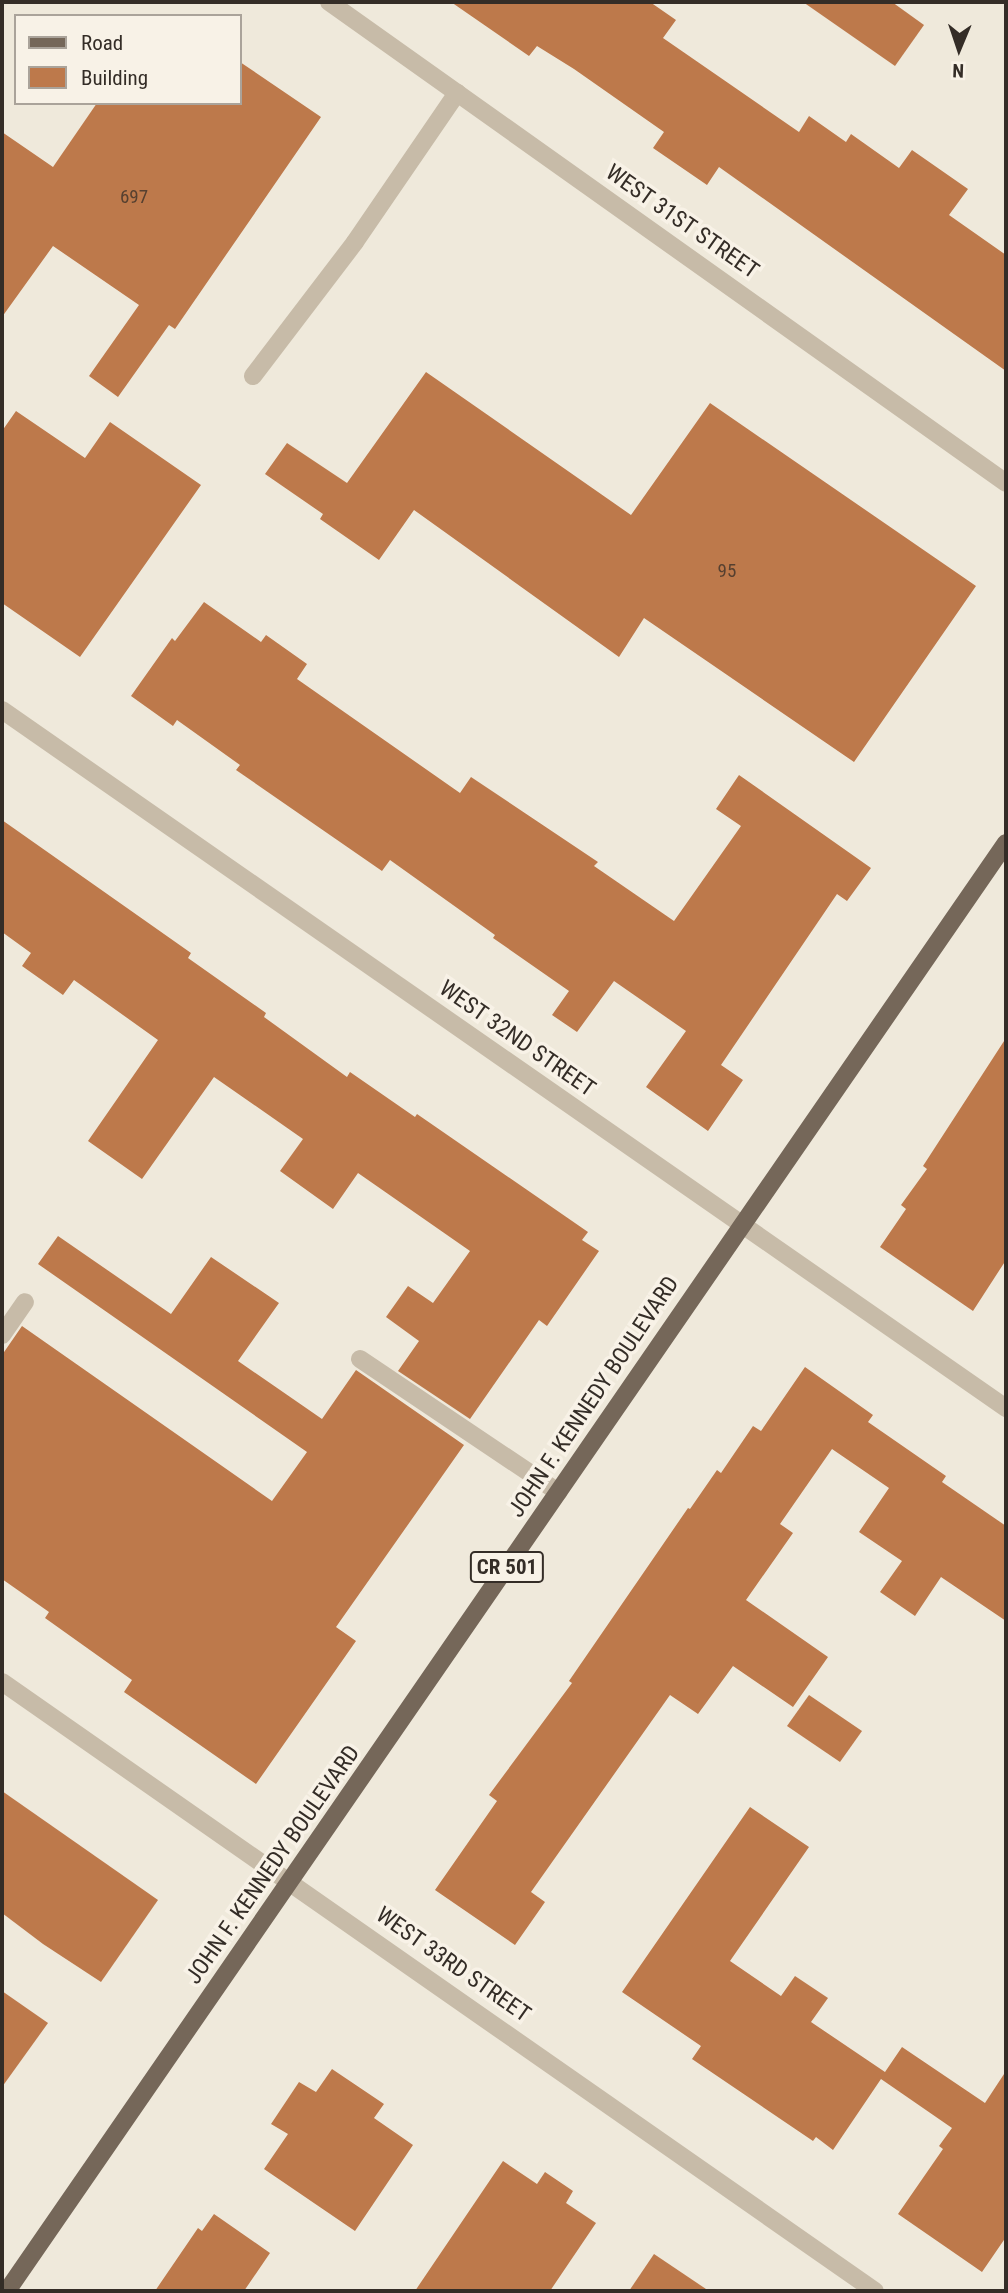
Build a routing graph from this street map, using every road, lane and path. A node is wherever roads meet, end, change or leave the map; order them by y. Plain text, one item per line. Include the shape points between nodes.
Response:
1 (328, 2) edge
2 (457, 93) junction
3 (253, 376) dead end
4 (1006, 483) edge
5 (2, 710) edge
6 (1006, 843) edge
7 (741, 1225) junction
8 (25, 1302) dead end
9 (2, 1335) edge
10 (360, 1359) dead end
11 (1006, 1408) edge
12 (558, 1492) junction
13 (2, 1682) edge
14 (291, 1881) junction
15 (7, 2291) edge
16 (875, 2291) edge

1 - 2 street, WEST 31ST STREET
2 - 3 street via 355,242
2 - 4 street, WEST 31ST STREET
5 - 7 street, WEST 32ND STREET
6 - 7 main road, JOHN F. KENNEDY BOULEVARD / CR 501
7 - 11 street, WEST 32ND STREET
7 - 12 main road, JOHN F. KENNEDY BOULEVARD / CR 501
8 - 9 street
10 - 12 street
12 - 14 main road, JOHN F. KENNEDY BOULEVARD / CR 501
13 - 14 street, WEST 33RD STREET
14 - 15 main road, JOHN F. KENNEDY BOULEVARD / CR 501
14 - 16 street, WEST 33RD STREET

